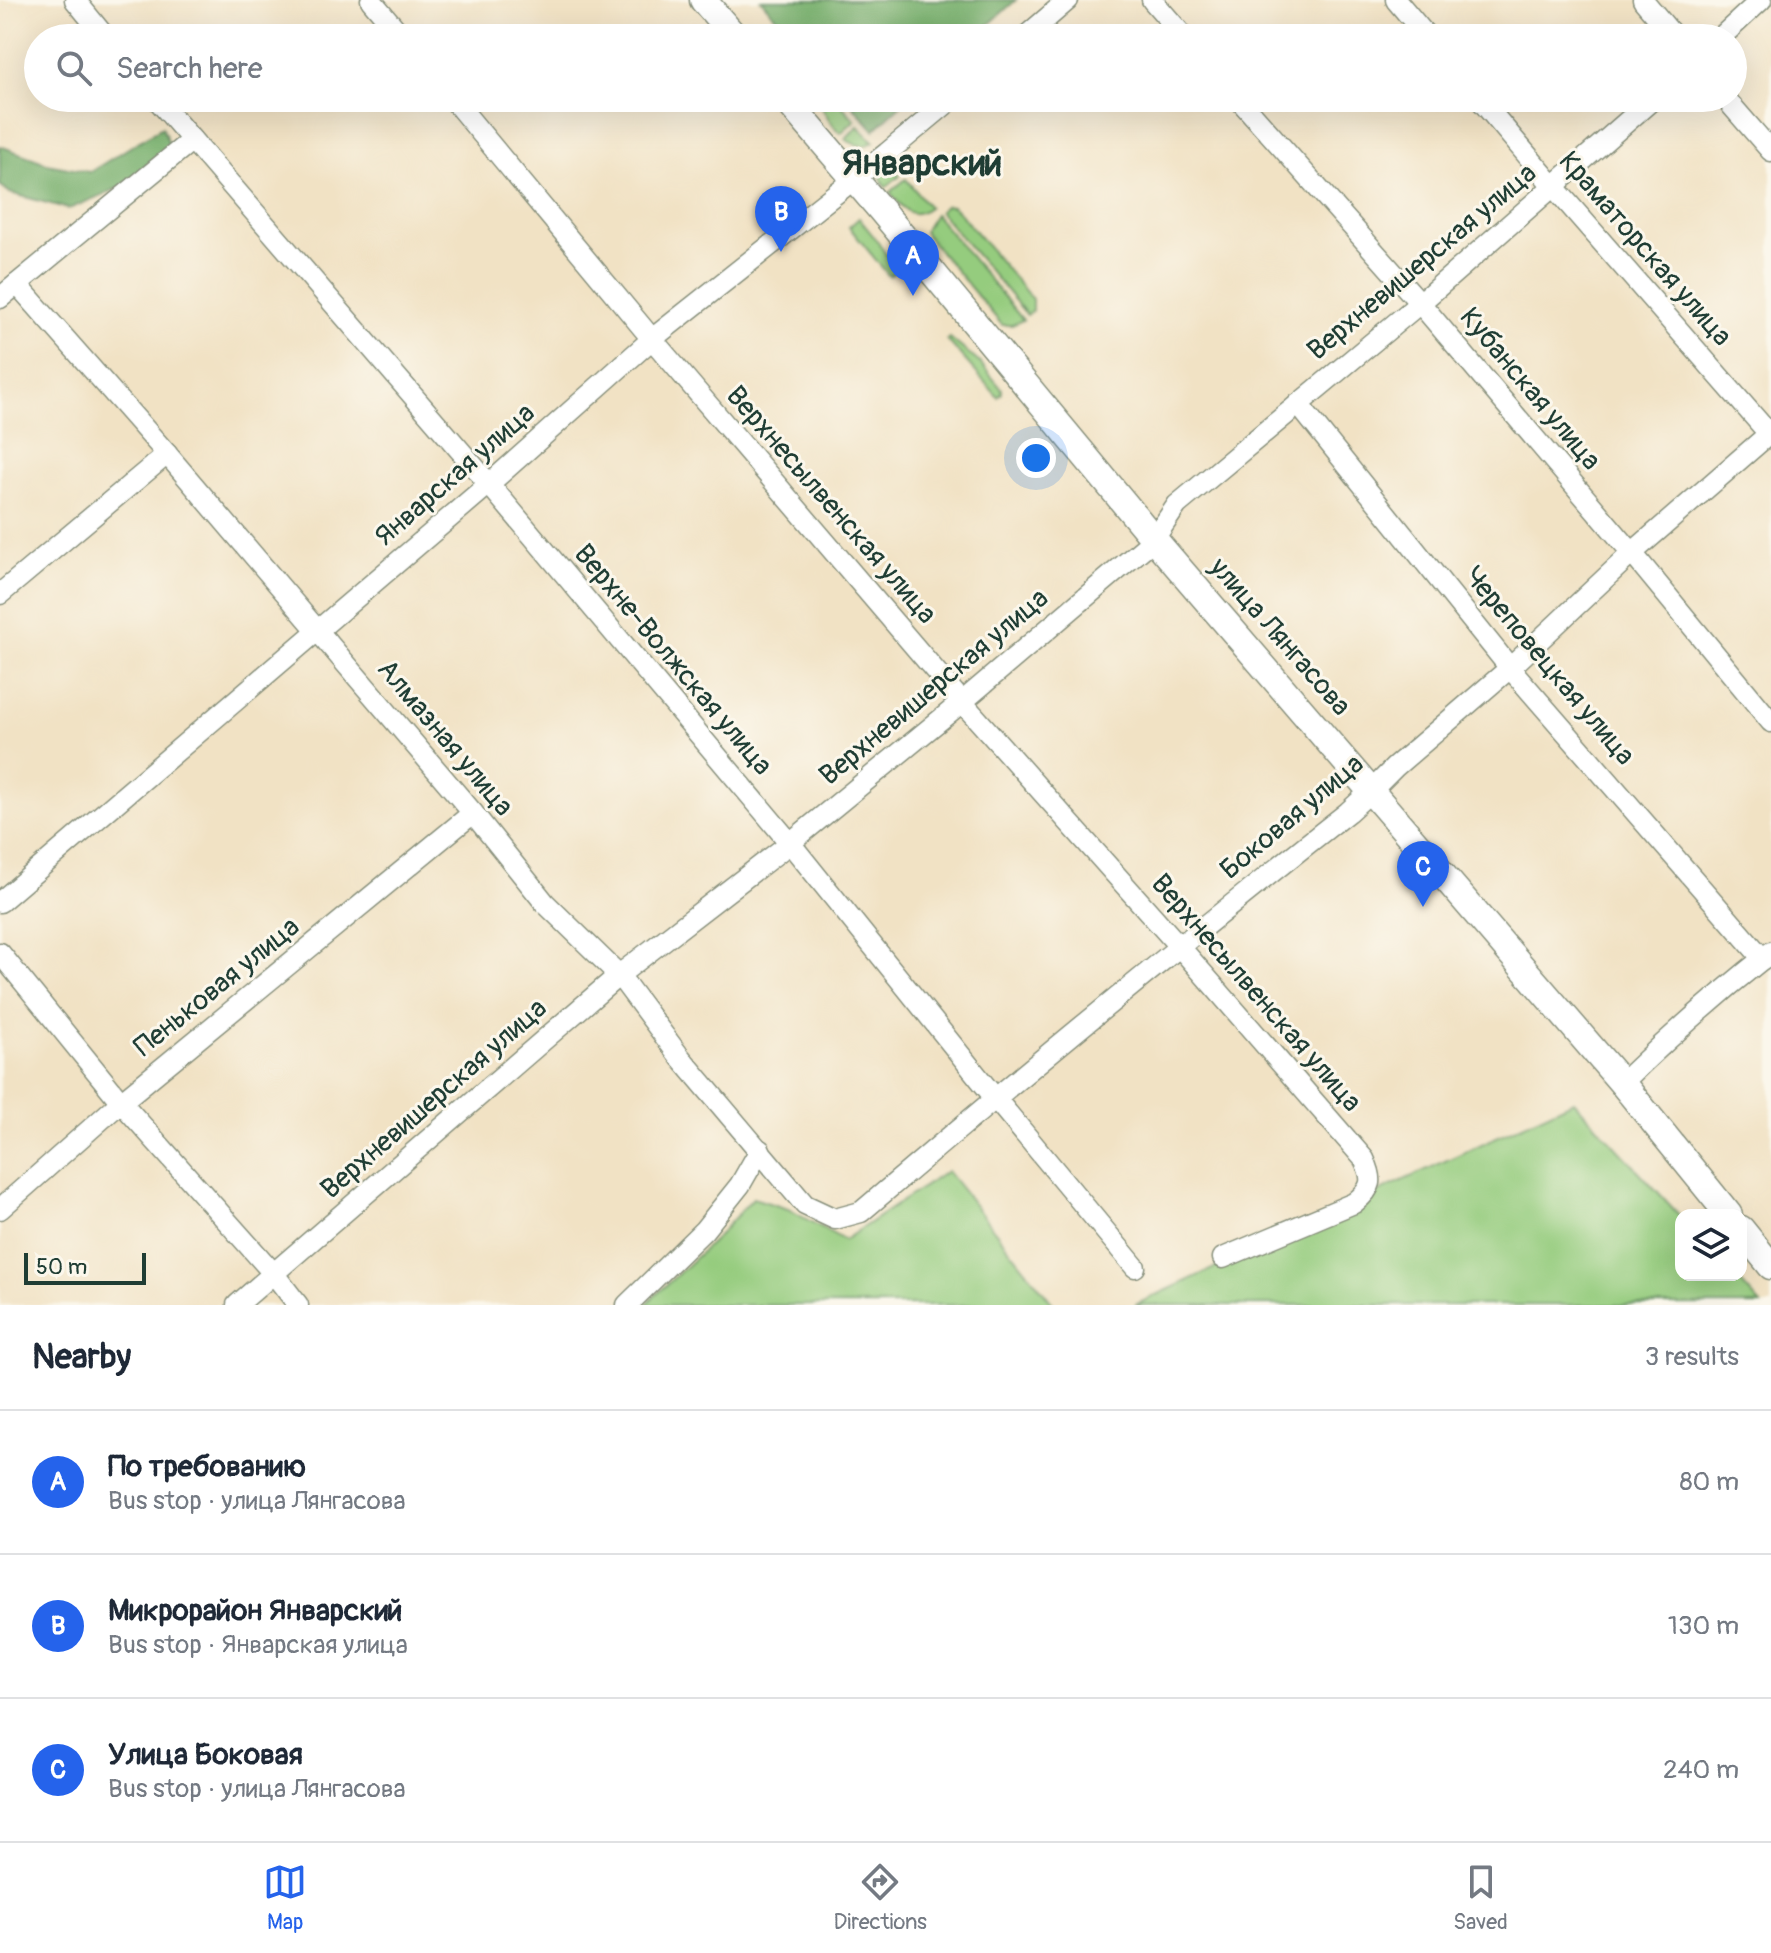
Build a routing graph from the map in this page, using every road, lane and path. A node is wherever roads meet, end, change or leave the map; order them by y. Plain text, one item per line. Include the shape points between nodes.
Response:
1 (75, 0) edge
2 (371, 0) edge
3 (703, 0) edge
4 (1068, 0) edge
5 (1152, 0) edge
6 (1396, 0) edge
7 (1643, 0) edge
8 (1761, 0) edge
9 (95, 24) edge
10 (391, 24) edge
11 (724, 24) edge
12 (1040, 24) edge
13 (1173, 24) edge
14 (1416, 24) edge
15 (1663, 24) edge
16 (1735, 24) edge
17 (168, 112) edge
18 (464, 112) edge
19 (797, 112) edge
20 (936, 112) edge
21 (1250, 112) edge
22 (1491, 112) edge
23 (1638, 112) edge
24 (1737, 112) edge
25 (192, 140) junction
26 (1771, 151) edge
27 (853, 179) junction
28 (1554, 187) junction
29 (17, 284) junction
30 (0, 298) edge
31 (1420, 303) junction
32 (652, 339) junction
33 (1298, 404) junction
34 (1770, 435) edge
35 (167, 454) junction
36 (489, 484) junction
37 (1154, 539) junction
38 (1632, 553) junction
39 (0, 594) edge
40 (317, 631) junction
41 (1510, 668) junction
42 (962, 702) junction
43 (1771, 722) edge
44 (1370, 792) junction
45 (473, 813) junction
46 (790, 843) junction
47 (0, 902) edge
48 (1179, 946) junction
49 (0, 953) edge
50 (1767, 956) edge
51 (619, 975) junction
52 (1622, 1083) junction
53 (995, 1098) junction
54 (121, 1102) junction
55 (760, 1150) junction
56 (0, 1209) edge
57 (1724, 1209) edge
58 (835, 1219) joint
59 (1747, 1236) edge
60 (1223, 1258) dead end
61 (1771, 1266) edge
62 (1135, 1267) dead end
63 (274, 1274) junction
64 (237, 1305) edge
65 (298, 1305) edge
66 (627, 1305) edge

1 - 9 street
2 - 10 street
3 - 11 main road
4 - 12 street
5 - 13 street
6 - 14 street
7 - 15 street
8 - 16 street
17 - 25 street, Верхне-Волжская улица
18 - 32 street, Верхнесылвенская улица
19 - 27 main road, улица Лянгасова
20 - 27 street, Январская улица
21 - 31 street, Кубанская улица
22 - 28 street, Краматорская улица
23 - 28 street, Верхневишерская улица
24 - 26 street
25 - 29 street
25 - 36 street, Верхне-Волжская улица
27 - 32 street, Январская улица
27 - 37 main road, улица Лянгасова
28 - 31 street, Верхневишерская улица
28 - 34 street, Краматорская улица
29 - 30 street
29 - 35 street, Алмазная улица
31 - 33 street, Верхневишерская улица
31 - 38 street, Кубанская улица
32 - 36 street, Январская улица
32 - 42 street, Верхнесылвенская улица
33 - 37 street, Верхневишерская улица via 1177,505
33 - 41 street, Череповецкая улица
34 - 38 street, Боковая улица
35 - 39 street
35 - 40 street, Алмазная улица
36 - 40 street, Январская улица
36 - 46 street, Верхне-Волжская улица
37 - 42 street, Верхневишерская улица
37 - 44 main road, улица Лянгасова
38 - 41 street, Боковая улица
38 - 43 street, Кубанская улица
40 - 45 street, Алмазная улица
40 - 47 street, Январская улица
41 - 44 street, Боковая улица
41 - 50 street, Череповецкая улица
42 - 46 street, Верхневишерская улица
42 - 48 street, Верхнесылвенская улица
44 - 48 street, Боковая улица
44 - 52 main road, улица Лянгасова
45 - 51 street, Алмазная улица via 545,903
45 - 54 street, Пеньковая улица
46 - 51 street, Верхневишерская улица
46 - 53 street, Верхне-Волжская улица
48 - 53 street, Боковая улица
48 - 60 street, Верхнесылвенская улица via 1364,1159 1371,1174 1365,1194 1354,1203
49 - 54 street
50 - 52 street
51 - 55 street, Алмазная улица
51 - 63 street, Верхневишерская улица
52 - 57 main road, улица Лянгасова
53 - 58 street, Боковая улица via 861,1212
53 - 62 street, Верхне-Волжская улица
54 - 56 street, Пеньковая улица
54 - 63 street
55 - 58 street, Алмазная улица via 805,1205
55 - 66 street via 704,1230
59 - 61 main road
63 - 64 street, Верхневишерская улица
63 - 65 street

